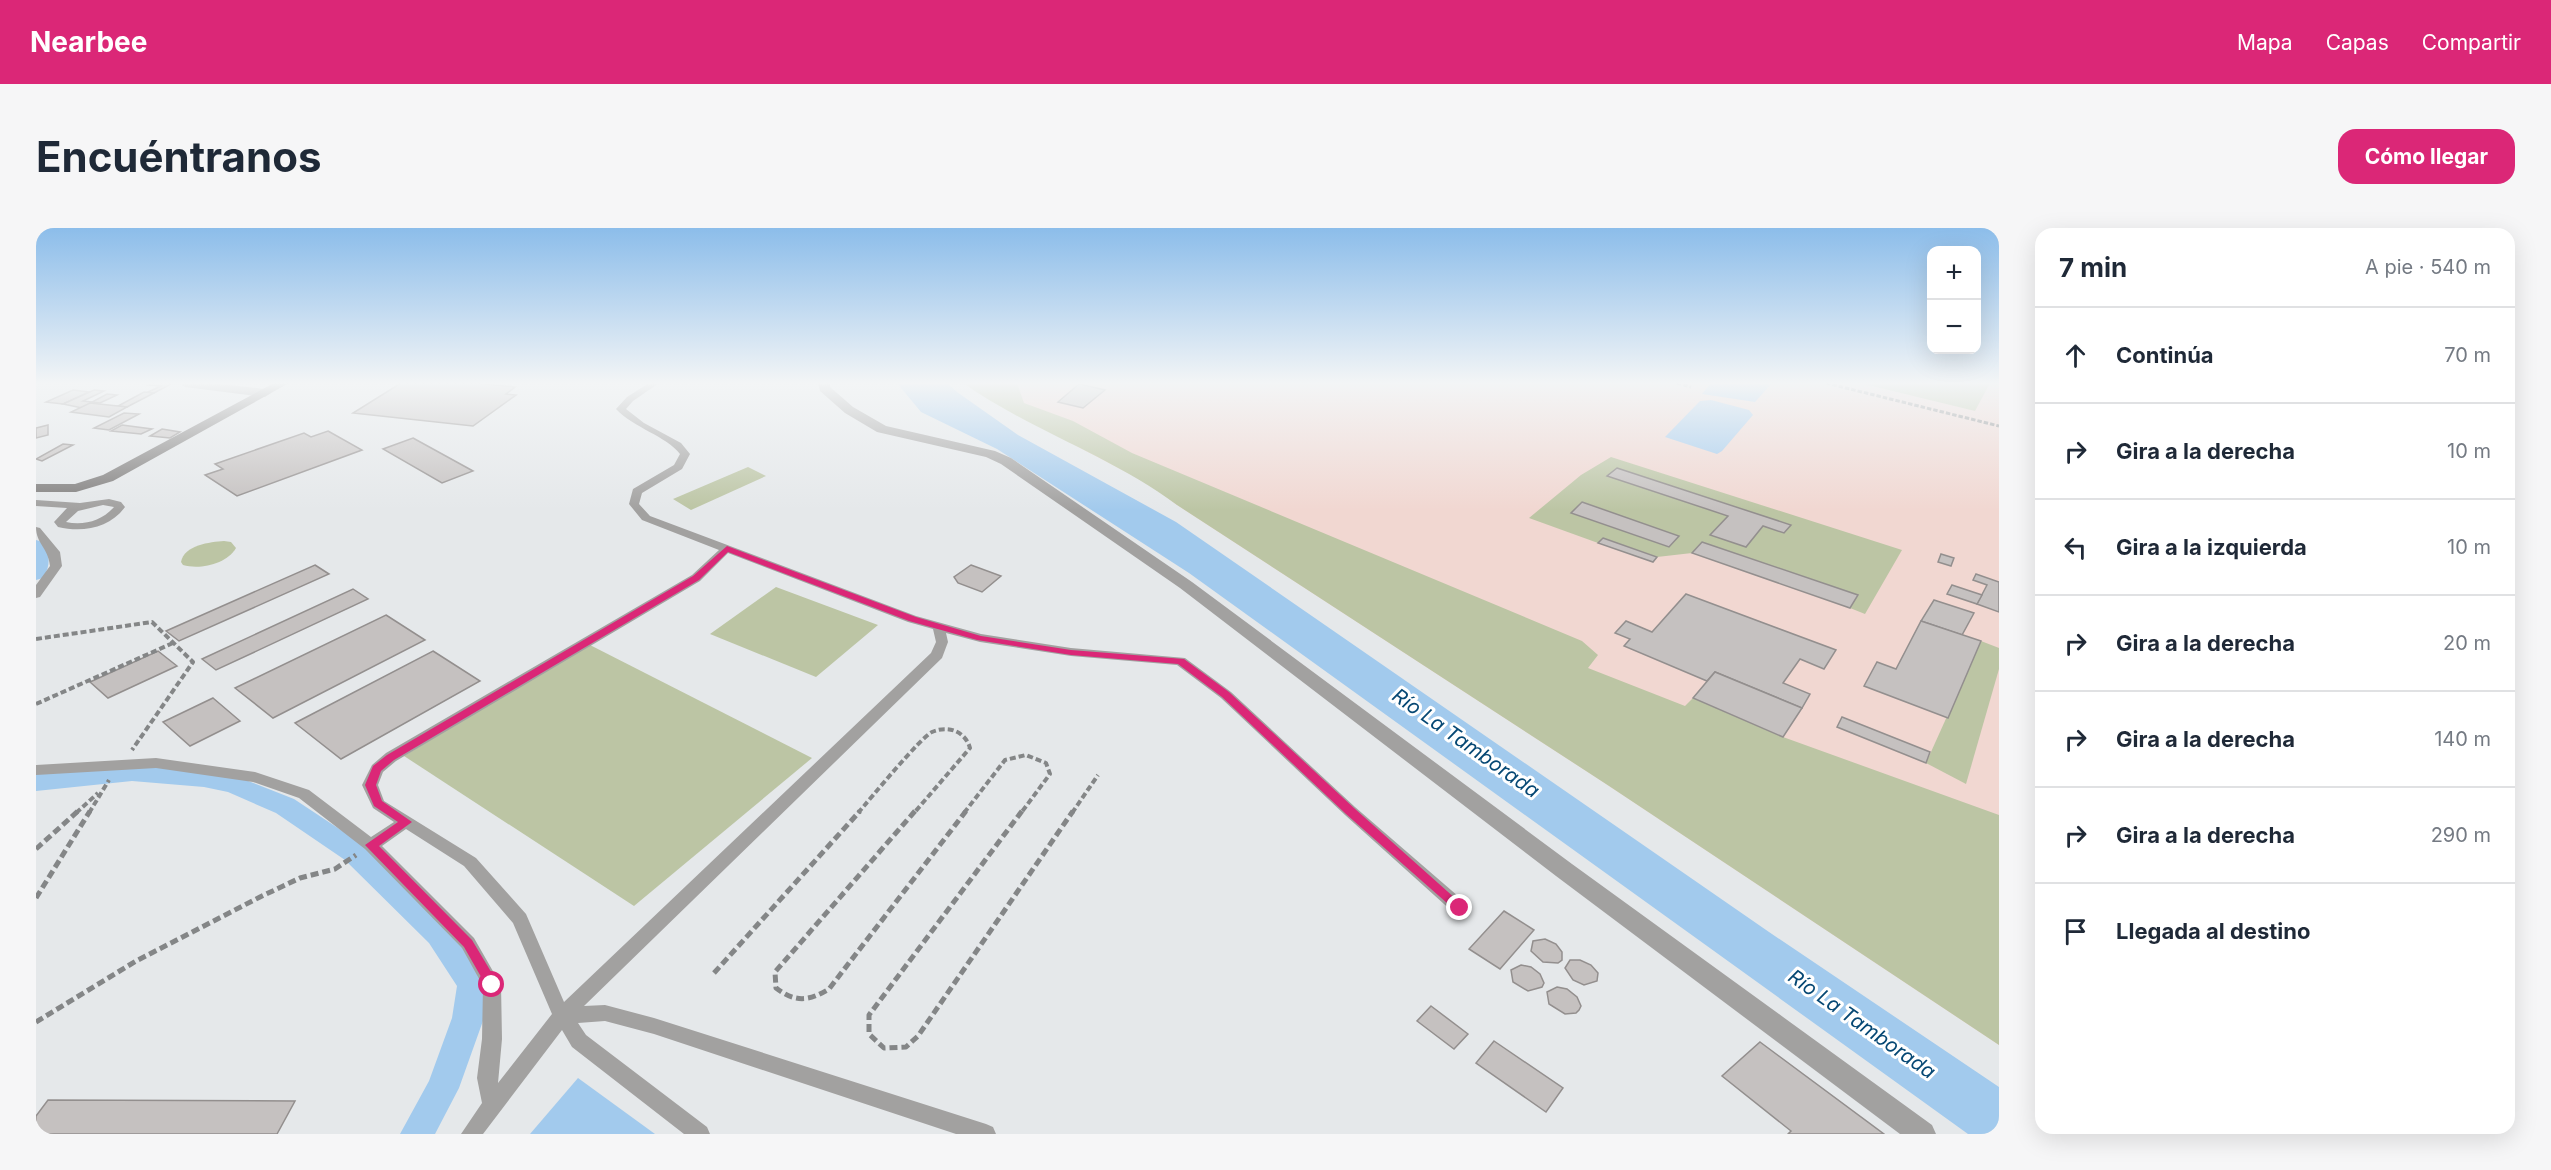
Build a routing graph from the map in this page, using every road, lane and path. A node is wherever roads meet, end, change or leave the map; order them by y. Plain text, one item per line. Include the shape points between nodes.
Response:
1 (205, 425) edge
2 (642, 425) edge
3 (876, 425) edge
4 (36, 488) edge
5 (36, 503) edge
6 (80, 506) junction
7 (36, 530) edge
8 (727, 548) junction
9 (36, 594) edge
10 (939, 627) junction
11 (36, 639) edge
12 (173, 643) junction
13 (36, 704) edge
14 (121, 765) junction
15 (36, 770) edge
16 (1098, 775) dead end
17 (110, 780) dead end
18 (103, 788) junction
19 (406, 822) junction
20 (366, 848) junction
21 (36, 849) edge
22 (36, 898) edge
23 (1460, 908) dead end
24 (714, 973) dead end
25 (562, 1016) junction
26 (36, 1022) edge
27 (493, 1106) junction
28 (471, 1134) edge
29 (700, 1134) edge
30 (986, 1134) edge
31 (1922, 1134) edge

1 - 4 main road via 108,478 76,488
2 - 8 lane via 678,445 685,454 678,467 637,491 634,504 646,518
3 - 31 street via 990,454 1006,462 1177,578
5 - 6 lane
6 - 6 lane via 61,518 62,525 93,524 111,517 120,507 109,502
7 - 9 lane via 54,552 56,566
8 - 10 lane
8 - 19 lane via 696,578 391,757 377,769 370,785 378,804
10 - 23 lane via 980,638 1071,652 1180,661 1226,695
10 - 25 lane via 942,642 937,655
11 - 12 path via 152,622
12 - 13 path
12 - 14 path via 193,662
14 - 15 lane
14 - 20 lane via 156,763 255,777 303,794
16 - 24 path via 918,1036 906,1047 884,1048 869,1035 869,1015 1050,774 1046,763 1032,754 1005,760 829,989 811,1000 790,999 776,988 775,972 970,748 968,739 958,730 930,733
17 - 18 path
18 - 21 path
18 - 22 path
19 - 20 lane
19 - 25 lane via 470,862 520,919
20 - 26 path via 334,869 300,878 136,961
20 - 27 lane via 468,943 492,985 487,1078
25 - 27 lane
25 - 29 lane via 579,1041
25 - 30 lane via 605,1014 654,1026
27 - 28 lane

